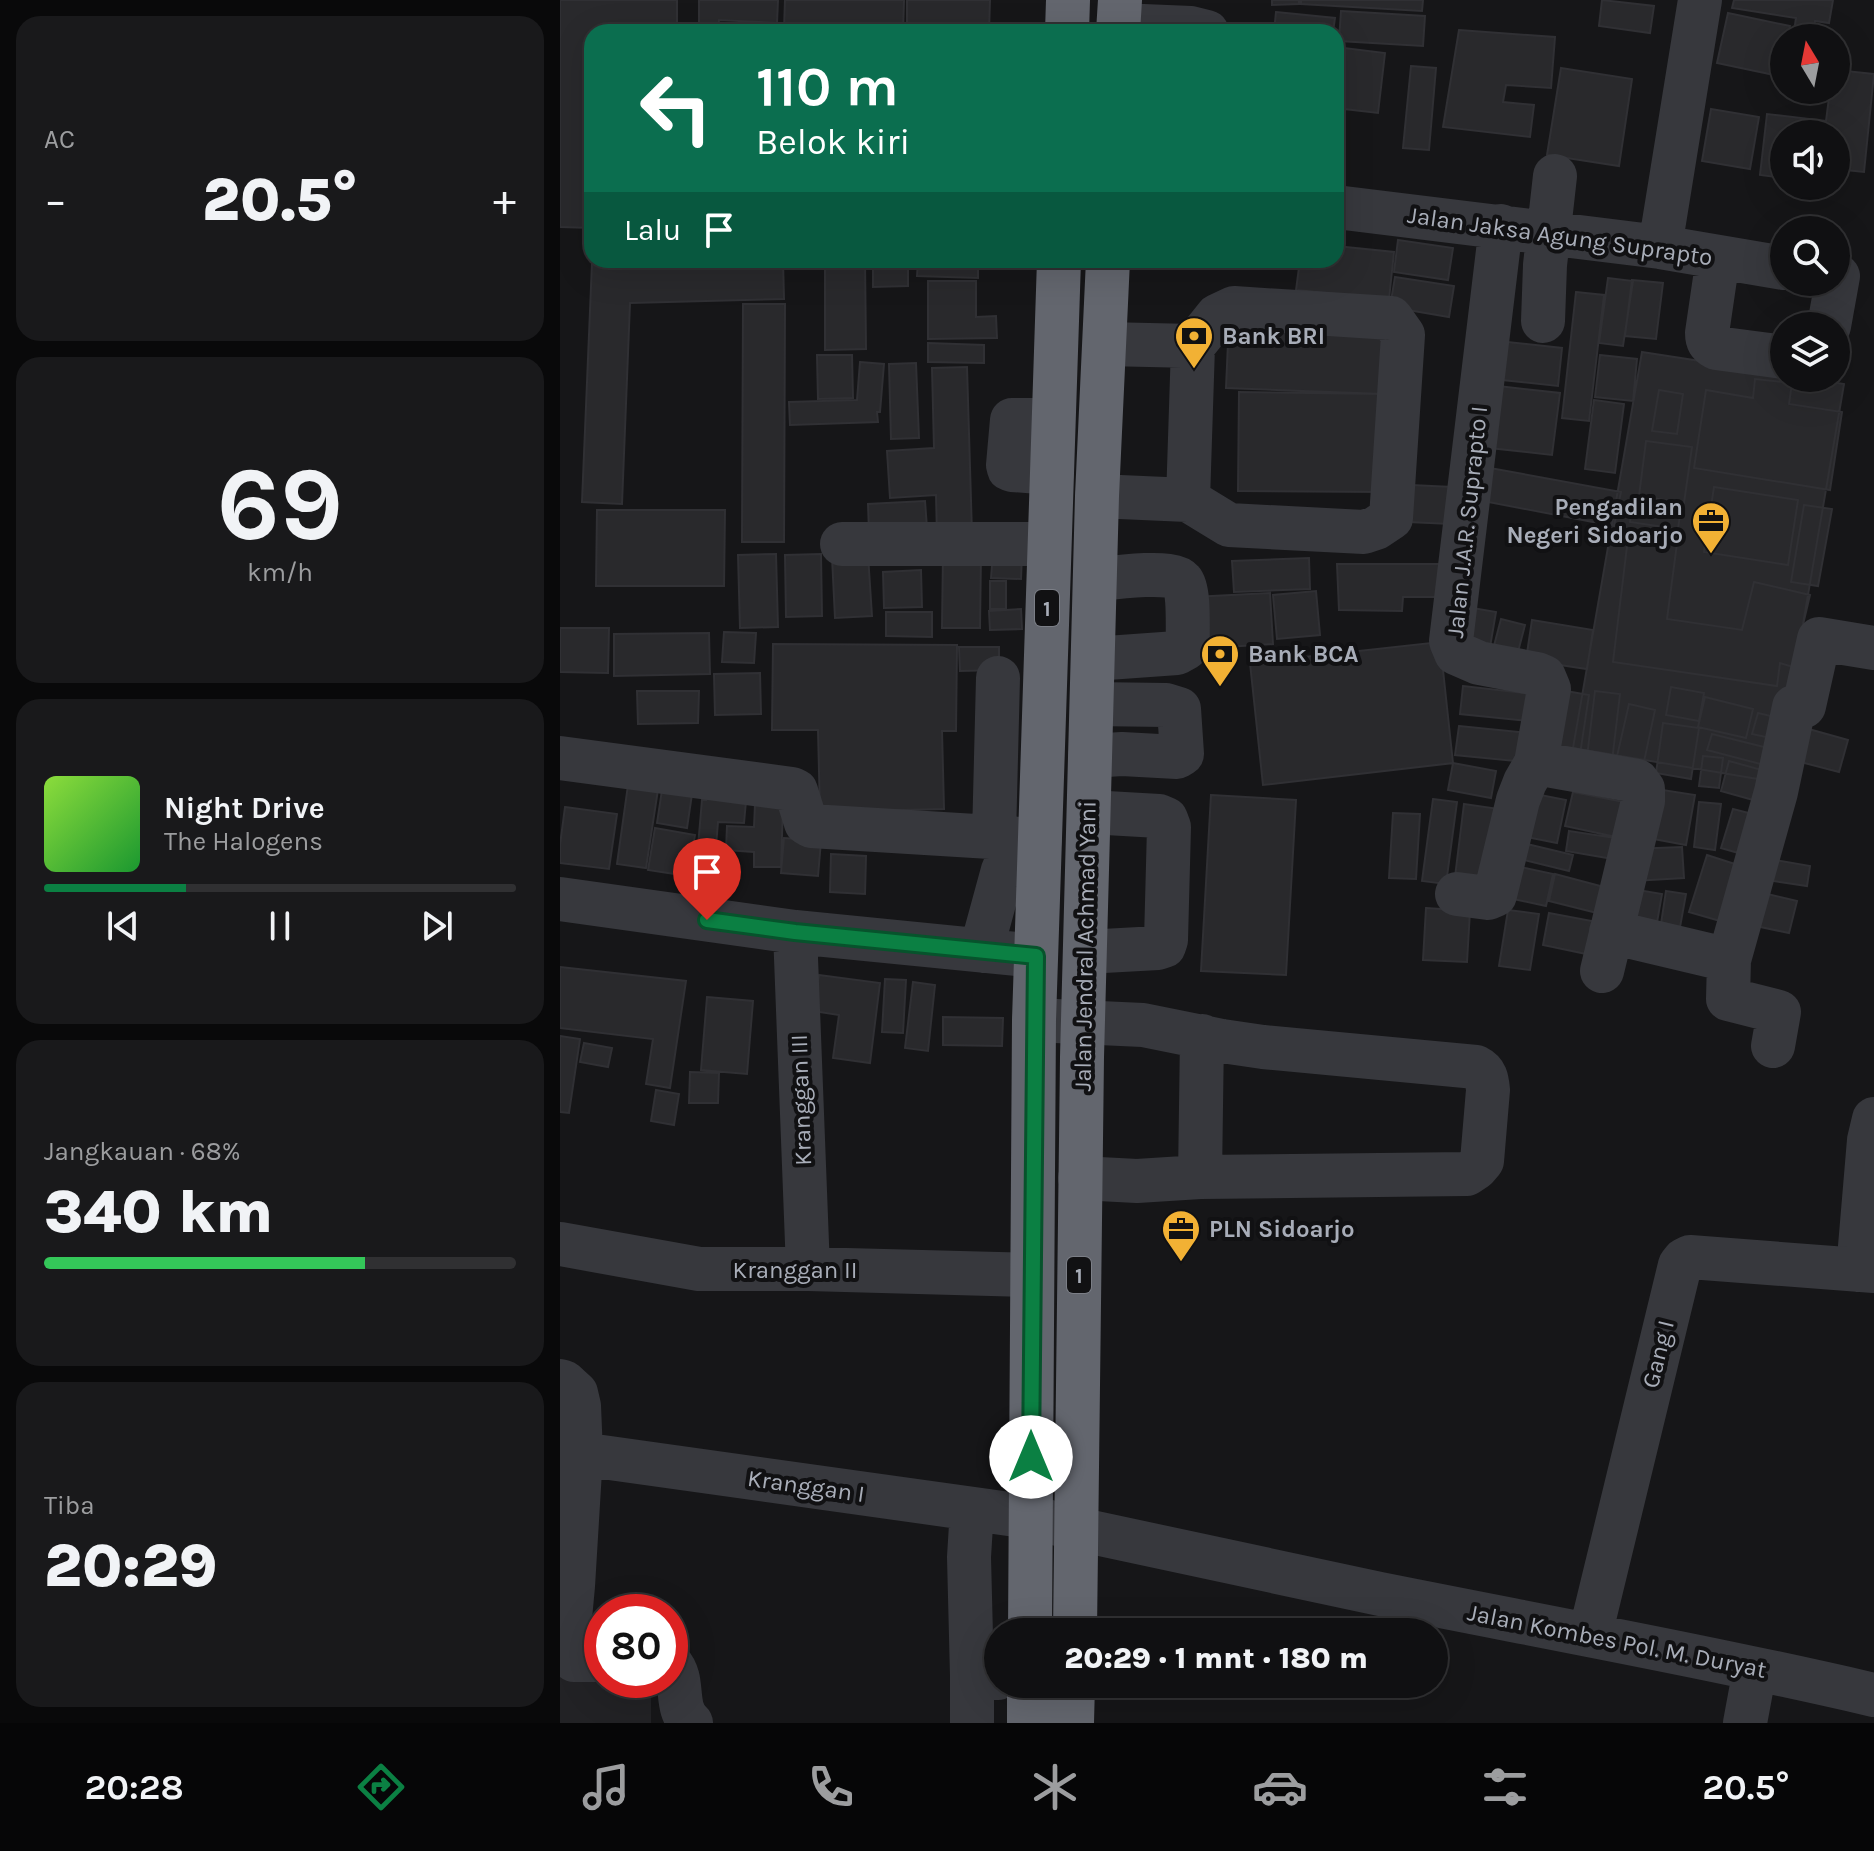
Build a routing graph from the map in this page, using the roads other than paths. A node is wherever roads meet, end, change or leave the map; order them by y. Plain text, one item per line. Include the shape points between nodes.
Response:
1 (1068, 0) edge
2 (1700, 0) edge
3 (1119, 19) edge
4 (1067, 24) edge
5 (1159, 24) edge
6 (1555, 176) dead end
7 (1344, 208) edge
8 (1501, 226) junction
9 (1549, 233) junction
10 (1660, 247) junction
11 (1718, 258) junction
12 (1770, 266) edge
13 (1059, 268) edge
14 (1108, 268) edge
15 (1543, 321) dead end
16 (1105, 344) junction
17 (1193, 346) junction
18 (1770, 355) edge
19 (1097, 496) junction
20 (1188, 500) junction
21 (842, 544) dead end
22 (1049, 544) junction
23 (1095, 580) junction
24 (1874, 648) edge
25 (1093, 659) junction
26 (998, 678) dead end
27 (1092, 704) junction
28 (997, 725) junction
29 (1044, 726) junction
30 (1090, 756) junction
31 (560, 758) edge
32 (1536, 763) junction
33 (1089, 812) junction
34 (994, 837) junction
35 (1040, 852) junction
36 (1457, 894) dead end
37 (560, 899) edge
38 (795, 932) junction
39 (983, 951) junction
40 (1085, 952) junction
41 (1036, 956) junction
42 (1726, 989) junction
43 (1034, 1020) junction
44 (1083, 1021) junction
45 (1202, 1036) junction
46 (1773, 1046) dead end
47 (1874, 1119) edge
48 (1200, 1177) junction
49 (1080, 1178) junction
50 (560, 1244) edge
51 (808, 1269) junction
52 (1866, 1271) edge
53 (1032, 1275) junction
54 (560, 1381) edge
55 (581, 1454) junction
56 (972, 1509) junction
57 (1077, 1529) junction
58 (1031, 1538) junction
59 (969, 1557) junction
60 (567, 1585) edge
61 (1030, 1618) edge
62 (1075, 1618) edge
63 (1590, 1635) junction
64 (584, 1660) edge
65 (1755, 1669) junction
66 (984, 1670) edge
67 (984, 1681) edge
68 (1874, 1695) edge
69 (682, 1698) edge
70 (1029, 1698) edge
71 (1073, 1698) edge
72 (691, 1723) edge
73 (972, 1723) edge
74 (1029, 1723) edge
75 (1072, 1723) edge
76 (1745, 1723) edge

1 - 4 highway
2 - 10 street
3 - 5 street
6 - 9 street
7 - 8 street, Jalan Jaksa Agung Suprapto
8 - 9 street, Jalan Jaksa Agung Suprapto
8 - 32 street, Jalan J.A.R. Suprapto I via 1451,641 1456,653 1479,663 1544,677 1549,689
9 - 10 street, Jalan Jaksa Agung Suprapto
9 - 15 street
10 - 11 street, Jalan Jaksa Agung Suprapto
11 - 12 street, Jalan Jaksa Agung Suprapto
11 - 18 street via 1707,340 1716,348
13 - 22 highway, Jalan Jendral Achmad Yani / 1
14 - 16 highway, Jalan Jendral Achmad Yani / 1
16 - 17 street
16 - 19 highway, Jalan Jendral Achmad Yani / 1
17 - 20 street
17 - 20 street via 1217,316 1234,308 1391,318 1403,335 1391,518 1364,532 1229,525
19 - 20 street
19 - 23 highway, Jalan Jendral Achmad Yani / 1
21 - 22 street
22 - 29 highway, Jalan Jendral Achmad Yani / 1
23 - 25 highway, Jalan Jendral Achmad Yani / 1
23 - 25 street via 1179,578 1186,592 1188,644 1177,653
24 - 42 street via 1819,639 1804,706 1794,707
25 - 27 highway, Jalan Jendral Achmad Yani / 1
26 - 28 street
27 - 30 highway, Jalan Jendral Achmad Yani / 1
27 - 30 street via 1179,709 1182,754
28 - 29 street
28 - 34 street
29 - 35 highway, Jalan Jendral Achmad Yani / 1
30 - 33 highway, Jalan Jendral Achmad Yani / 1
31 - 34 street via 792,789 811,826
32 - 36 street, Jalan J.A.R. Suprapto I via 1518,800 1495,895
32 - 42 street via 1637,781 1643,789 1606,952
33 - 40 highway, Jalan Jendral Achmad Yani / 1
33 - 40 street via 1159,816 1169,827 1164,946
34 - 35 street
35 - 39 street via 1003,870
35 - 41 highway, Jalan Jendral Achmad Yani / 1
37 - 38 street
38 - 39 street
38 - 51 street, Kranggan III
39 - 41 street
40 - 44 highway, Jalan Jendral Achmad Yani / 1
41 - 43 highway, Jalan Jendral Achmad Yani / 1
42 - 46 street via 1779,1012
43 - 44 street
43 - 53 highway, Jalan Jendral Achmad Yani / 1
44 - 45 street
44 - 49 highway, Jalan Jendral Achmad Yani / 1
45 - 48 street
45 - 48 street via 1263,1047 1476,1067 1483,1071 1488,1090 1482,1161 1467,1174
47 - 52 street
48 - 49 street
49 - 57 highway, Jalan Jendral Achmad Yani / 1
50 - 51 street, Kranggan II via 699,1269
51 - 53 street, Kranggan II
52 - 63 street, Gang I via 1690,1257 1680,1265
53 - 58 highway, Jalan Jendral Achmad Yani / 1
54 - 55 street via 576,1393
55 - 56 street, Kranggan I
55 - 60 street
56 - 58 street, Kranggan I
56 - 59 street
57 - 58 street, Jalan Kombes Pol. M. Duryat
57 - 62 highway, Jalan Jendral Achmad Yani / 1
57 - 63 street, Jalan Kombes Pol. M. Duryat
58 - 59 street
58 - 61 highway, Jalan Jendral Achmad Yani / 1
59 - 66 street
60 - 64 street via 568,1655
63 - 65 street, Jalan Kombes Pol. M. Duryat
65 - 68 street, Jalan Kombes Pol. M. Duryat
65 - 76 street
67 - 73 street
69 - 72 street
70 - 74 highway
71 - 75 highway

